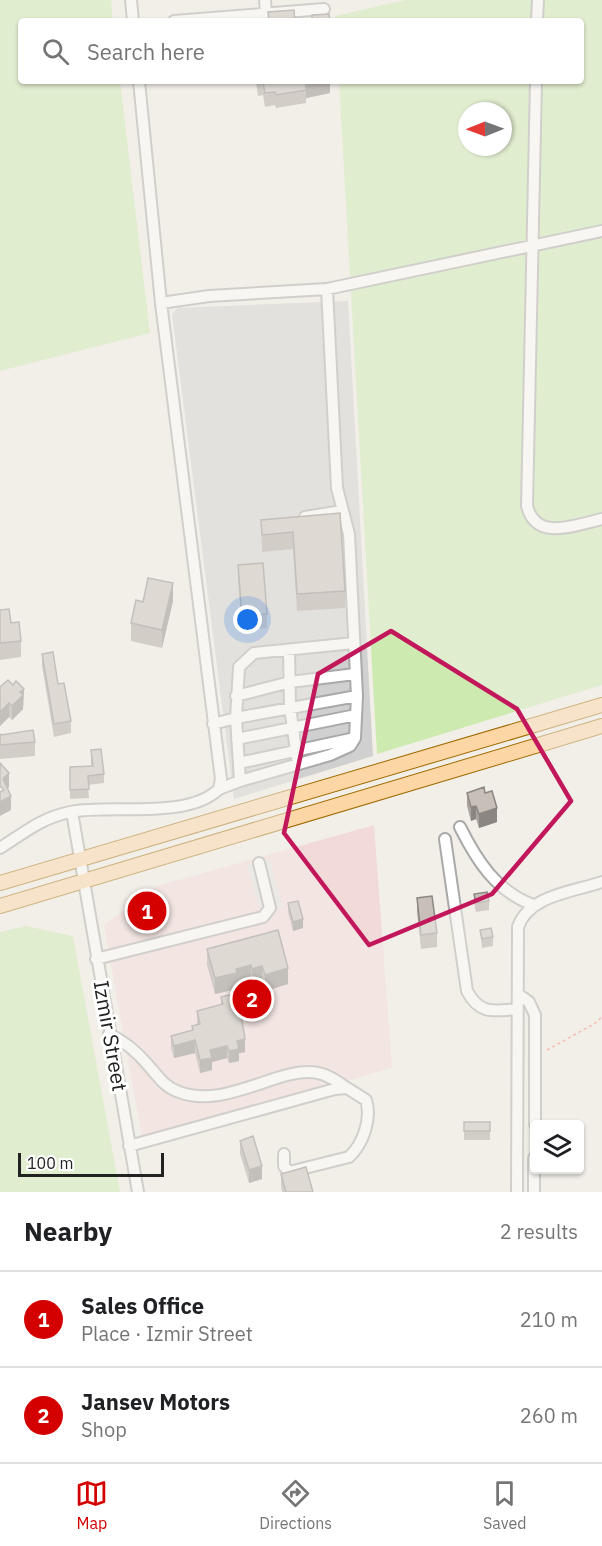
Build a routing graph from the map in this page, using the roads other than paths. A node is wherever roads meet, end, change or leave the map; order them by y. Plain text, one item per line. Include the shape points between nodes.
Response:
1 (131, 0) edge
2 (265, 0) edge
3 (538, 0) edge
4 (324, 9) dead end
5 (266, 14) junction
6 (133, 18) edge
7 (213, 18) edge
8 (537, 18) edge
9 (139, 84) edge
10 (536, 84) edge
11 (602, 231) edge
12 (533, 245) junction
13 (327, 289) junction
14 (161, 303) junction
15 (342, 511) junction
16 (295, 519) edge
17 (602, 519) edge
18 (354, 644) junction
19 (289, 650) junction
20 (355, 674) junction
21 (290, 682) junction
22 (236, 696) junction
23 (357, 696) junction
24 (602, 705) edge
25 (290, 707) junction
26 (356, 715) junction
27 (236, 718) junction
28 (213, 724) junction
29 (602, 726) edge
30 (292, 727) junction
31 (355, 738) junction
32 (237, 739) junction
33 (296, 751) junction
34 (239, 764) junction
35 (298, 764) junction
36 (240, 781) junction
37 (219, 789) junction
38 (72, 812) junction
39 (459, 827) dead end
40 (445, 839) dead end
41 (0, 848) edge
42 (80, 859) junction
43 (259, 862) dead end
44 (84, 880) junction
45 (602, 882) edge
46 (0, 883) edge
47 (533, 905) junction
48 (0, 906) edge
49 (96, 959) junction
50 (518, 994) junction
51 (517, 1009) junction
52 (109, 1034) junction
53 (347, 1088) junction
54 (535, 1120) edge
55 (129, 1146) junction
56 (284, 1154) dead end
57 (534, 1174) edge
58 (138, 1192) edge
59 (517, 1192) edge
60 (534, 1192) edge

1 - 6 street
2 - 5 street
3 - 8 street
4 - 5 street
5 - 7 street
9 - 14 street
10 - 12 street
11 - 12 street
12 - 13 street
12 - 17 street via 526,506 533,520 543,528
13 - 14 street
13 - 15 street via 337,488
14 - 28 street
15 - 16 street
15 - 18 street via 349,534
18 - 19 street
18 - 20 street
19 - 21 street
19 - 22 street via 254,653 246,658 239,667
20 - 21 street
20 - 23 street
21 - 22 street
21 - 25 street
22 - 27 street
23 - 25 street
23 - 26 street
24 - 42 main road
25 - 27 street
25 - 30 street
26 - 30 street
26 - 31 street
27 - 28 street
27 - 32 street
28 - 37 street
29 - 44 main road
30 - 32 street
30 - 33 street
31 - 33 street
31 - 35 street via 350,747
32 - 34 street
33 - 34 street
33 - 35 street
34 - 36 street
35 - 36 street
36 - 37 street
37 - 38 street via 200,802 142,810
38 - 41 street via 39,821
38 - 42 street, Izmir Street
39 - 47 street via 478,860 500,885 513,897
40 - 51 street via 467,991 484,1010
42 - 44 street, Izmir Street
42 - 46 main road
43 - 49 street via 270,908 263,918
44 - 48 main road
44 - 49 street, Izmir Street
45 - 47 street
47 - 50 street via 523,914 518,927
49 - 52 street, Izmir Street
50 - 51 street
50 - 54 street via 533,1008
51 - 59 street
52 - 53 street via 124,1041 162,1083 180,1093 212,1096 316,1072
52 - 55 street, Izmir Street
53 - 55 street
53 - 56 street via 366,1100 369,1109 362,1139 354,1153 342,1161 289,1172 284,1166
55 - 58 street, Izmir Street
57 - 60 street

